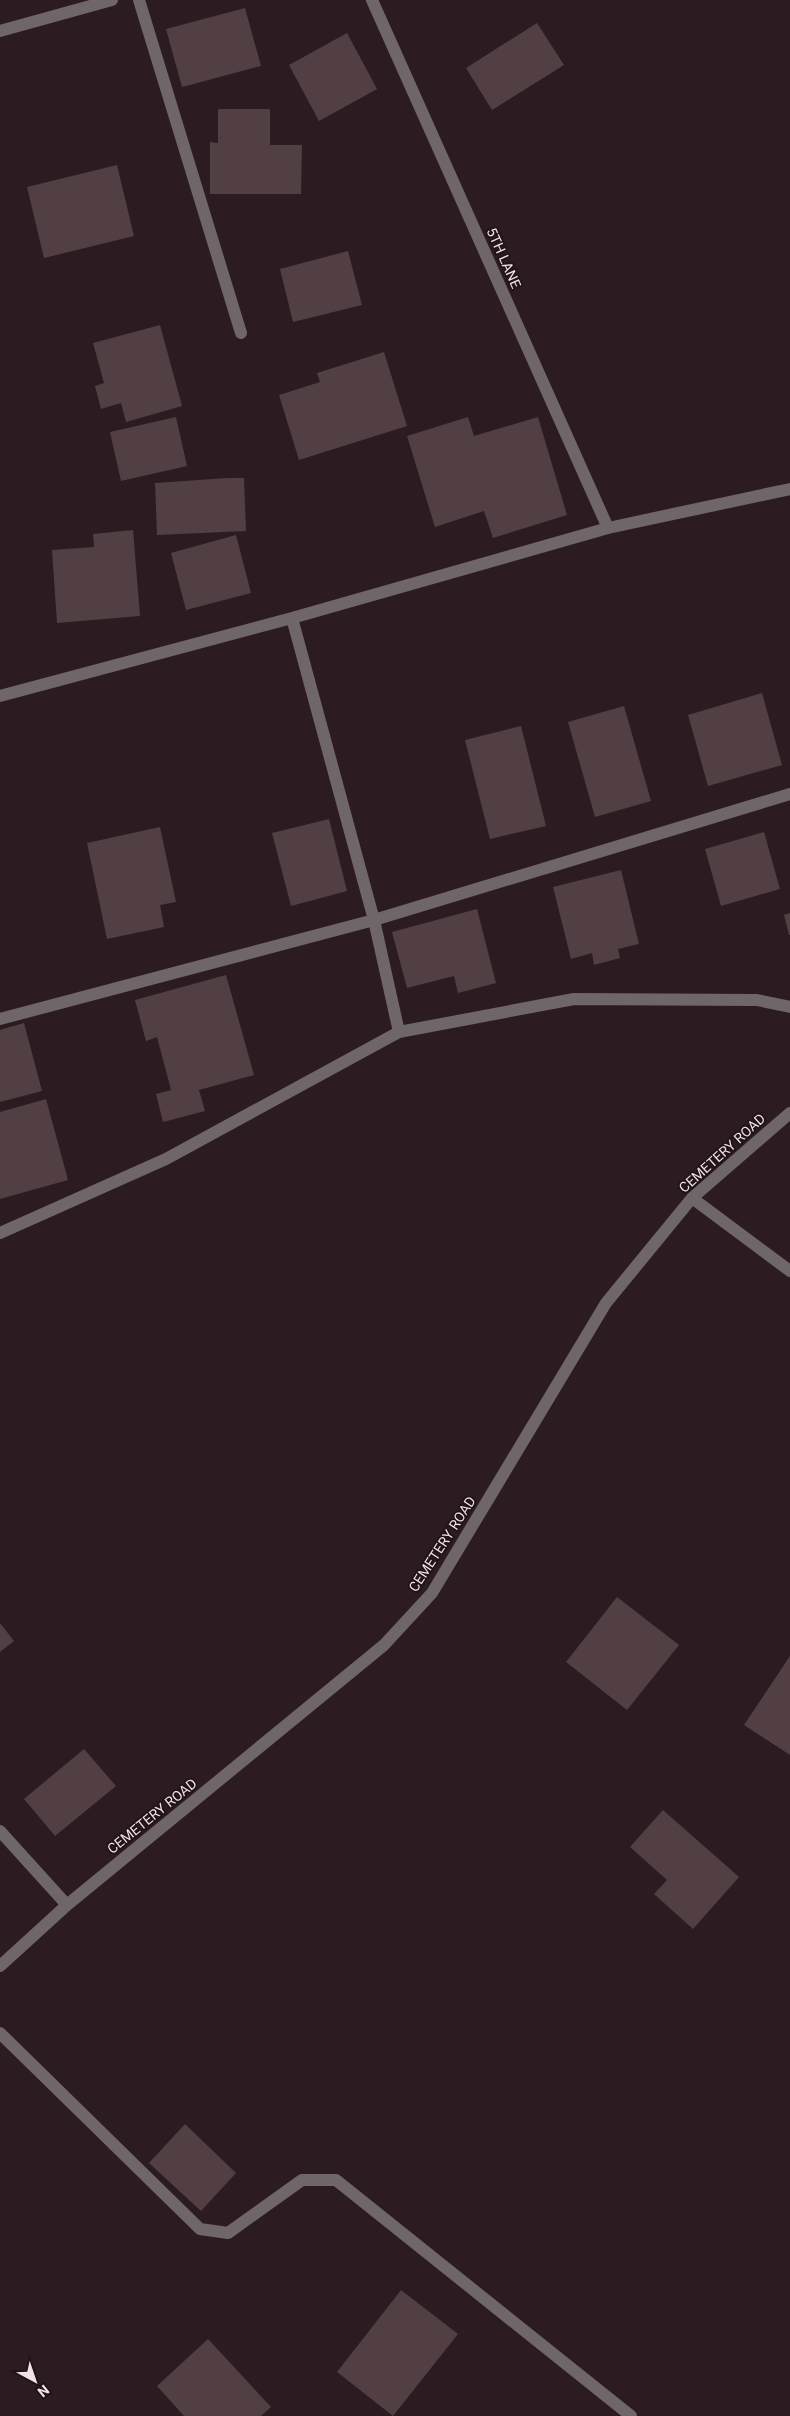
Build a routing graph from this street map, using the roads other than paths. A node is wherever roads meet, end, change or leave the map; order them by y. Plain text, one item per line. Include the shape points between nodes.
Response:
1 (112, 0) edge
2 (139, 0) edge
3 (372, 0) edge
4 (0, 31) edge
5 (241, 333) dead end
6 (790, 489) edge
7 (608, 528) junction
8 (292, 618) junction
9 (0, 696) edge
10 (790, 794) edge
11 (374, 920) junction
12 (790, 1007) edge
13 (0, 1019) edge
14 (399, 1032) junction
15 (790, 1113) edge
16 (692, 1198) junction
17 (0, 1233) edge
18 (790, 1271) edge
19 (0, 1831) edge
20 (67, 1905) junction
21 (0, 1966) edge
22 (0, 2033) edge
23 (631, 2416) edge

1 - 4 street
2 - 5 street
3 - 7 street, 5TH LANE
6 - 7 street
7 - 8 street
8 - 9 street
8 - 11 street
10 - 11 street
11 - 13 street
11 - 14 street
12 - 14 street via 757,1000 574,999
14 - 17 street via 166,1159
15 - 16 street, CEMETERY ROAD
16 - 18 street
16 - 20 street, CEMETERY ROAD via 606,1303 432,1593 384,1645
19 - 20 street
20 - 21 street, CEMETERY ROAD
22 - 23 street via 200,2229 228,2233 302,2180 336,2180

